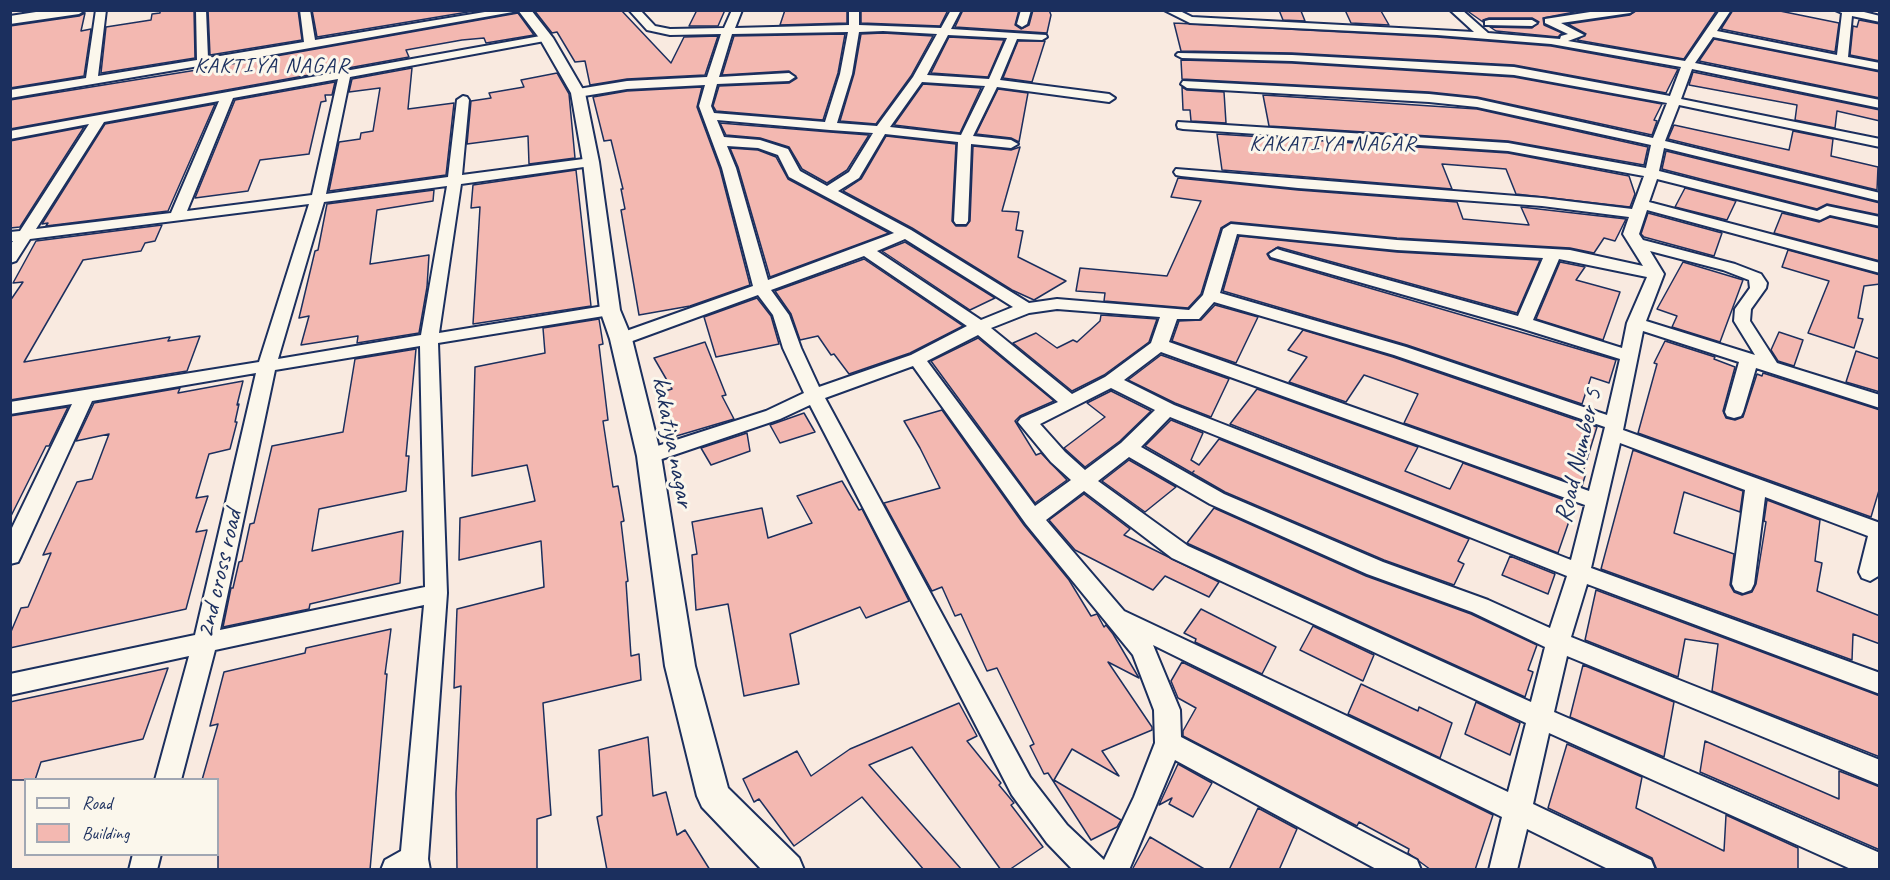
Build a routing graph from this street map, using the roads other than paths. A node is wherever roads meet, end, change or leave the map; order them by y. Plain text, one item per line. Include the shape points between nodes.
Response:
1 (78, 10) edge
2 (101, 10) edge
3 (201, 10) edge
4 (305, 10) edge
5 (519, 10) edge
6 (524, 10) edge
7 (634, 10) edge
8 (737, 10) edge
9 (854, 10) edge
10 (956, 10) edge
11 (1026, 10) edge
12 (1169, 10) edge
13 (1455, 10) edge
14 (1512, 10) edge
15 (1630, 10) edge
16 (1726, 10) edge
17 (1845, 11) edge
18 (1880, 19) edge
19 (10, 20) edge
20 (1549, 21) junction
21 (1468, 22) junction
22 (1022, 24) dead end
23 (1527, 24) junction
24 (854, 28) junction
25 (946, 31) junction
26 (726, 32) junction
27 (1709, 33) junction
28 (1484, 35) junction
29 (1013, 36) junction
30 (1042, 37) dead end
31 (546, 38) junction
32 (1547, 41) junction
33 (310, 45) junction
34 (1182, 55) dead end
35 (1842, 59) junction
36 (203, 63) junction
37 (1688, 65) junction
38 (1880, 67) edge
39 (345, 75) junction
40 (789, 77) dead end
41 (920, 78) junction
42 (91, 81) junction
43 (714, 81) junction
44 (992, 83) junction
45 (1187, 84) dead end
46 (578, 93) junction
47 (10, 94) edge
48 (228, 95) junction
49 (1110, 98) dead end
50 (463, 100) dead end
51 (1675, 101) junction
52 (1880, 104) edge
53 (709, 116) junction
54 (100, 118) junction
55 (830, 126) junction
56 (1183, 126) dead end
57 (881, 130) junction
58 (10, 135) edge
59 (965, 140) junction
60 (719, 141) junction
61 (1658, 143) junction
62 (1880, 143) edge
63 (1011, 144) dead end
64 (591, 162) junction
65 (1181, 172) dead end
66 (1652, 173) junction
67 (456, 180) junction
68 (826, 192) junction
69 (1880, 197) edge
70 (318, 199) junction
71 (1639, 209) junction
72 (177, 216) junction
73 (961, 221) dead end
74 (1880, 222) edge
75 (906, 233) junction
76 (18, 236) edge
77 (1639, 244) junction
78 (866, 250) junction
79 (1553, 254) junction
80 (1277, 255) dead end
81 (10, 258) edge
82 (1880, 268) edge
83 (1656, 274) junction
84 (762, 288) junction
85 (1211, 296) junction
86 (1026, 308) junction
87 (610, 310) junction
88 (1170, 314) junction
89 (1523, 323) junction
90 (1636, 323) junction
91 (979, 327) junction
92 (621, 339) junction
93 (429, 340) junction
94 (1159, 345) junction
95 (1630, 356) junction
96 (917, 359) junction
97 (1749, 360) junction
98 (267, 366) junction
99 (1770, 366) junction
100 (1111, 381) junction
101 (814, 395) junction
102 (84, 396) junction
103 (1880, 402) edge
104 (1071, 403) junction
105 (10, 408) edge
106 (1167, 409) junction
107 (1734, 412) dead end
108 (1614, 429) junction
109 (1128, 448) junction
110 (649, 456) junction
111 (1086, 482) junction
112 (1756, 485) junction
113 (1596, 501) junction
114 (1033, 519) junction
115 (1879, 531) edge
116 (10, 556) edge
117 (1579, 572) junction
118 (1870, 572) dead end
119 (1743, 584) dead end
120 (436, 593) junction
121 (1118, 618) junction
122 (1558, 642) junction
123 (205, 643) junction
124 (10, 684) edge
125 (1880, 684) edge
126 (1539, 717) junction
127 (1168, 743) junction
128 (1880, 773) edge
129 (169, 778) edge
130 (1518, 812) junction
131 (408, 866) edge
132 (1880, 867) edge
133 (786, 870) edge
134 (1094, 870) edge
135 (1114, 870) edge
136 (1407, 870) edge
137 (1503, 870) edge
138 (1641, 870) edge

1 - 19 street
2 - 42 street
3 - 36 street
4 - 33 street
5 - 33 street via 417,23
6 - 31 street, kakatiya nagar
7 - 26 street via 657,31
8 - 26 street
9 - 24 street
10 - 25 street
11 - 22 street
12 - 28 street via 1190,20
13 - 21 street
14 - 23 street
15 - 20 street
16 - 27 street
17 - 18 street
17 - 35 street
20 - 23 street
20 - 32 street via 1579,35
21 - 23 street
21 - 28 street
23 - 32 street
24 - 25 street
24 - 26 street
24 - 55 street via 846,74
25 - 29 street
25 - 41 street
26 - 43 street
27 - 35 street
27 - 37 street
28 - 32 street
29 - 30 street
29 - 44 street
31 - 39 street
31 - 46 street, kakatiya nagar
32 - 37 street
33 - 36 street
34 - 51 street via 1514,71
35 - 38 street
36 - 42 street
37 - 51 street
37 - 52 street
39 - 48 street
39 - 70 street, 2nd cross road
40 - 43 street
41 - 44 street
41 - 57 street
42 - 47 street
43 - 46 street via 627,85
43 - 53 street via 705,106
44 - 49 street
44 - 59 street
45 - 61 street via 1477,103
46 - 64 street, kakatiya nagar
48 - 54 street
48 - 72 street
50 - 67 street
51 - 61 street
51 - 62 street
53 - 55 street
53 - 60 street
54 - 58 street
54 - 76 street
55 - 57 street
56 - 66 street via 1508,147
57 - 59 street
57 - 68 street via 854,175
59 - 63 street
59 - 73 street
60 - 68 street via 760,144 783,152 794,174
60 - 84 street
61 - 66 street
61 - 69 street
64 - 67 street
64 - 87 street, kakatiya nagar
65 - 71 street
66 - 71 street
66 - 74 street via 1820,216 1827,210
67 - 70 street
67 - 93 street
68 - 75 street
70 - 72 street
70 - 98 street, 2nd cross road
71 - 77 street via 1631,234
71 - 82 street
72 - 76 street
75 - 78 street
75 - 86 street
76 - 81 street
77 - 83 street
77 - 99 street via 1755,277 1758,288 1743,309 1742,321
78 - 84 street
78 - 91 street
79 - 83 street
79 - 85 street via 1397,245 1231,229
79 - 89 street
80 - 89 street
83 - 90 street, Road Number 5
84 - 92 street
84 - 101 street via 781,315
85 - 88 street via 1193,315
85 - 108 street via 1400,351
86 - 88 street via 1057,304
86 - 91 street
87 - 92 street, kakatiya nagar
87 - 93 street
88 - 94 street
89 - 95 street
90 - 95 street, Road Number 5
90 - 97 street
91 - 96 street
91 - 104 street
92 - 110 street, kakatiya nagar
93 - 98 street
93 - 120 street
94 - 100 street
94 - 113 street
95 - 108 street, Road Number 5
96 - 101 street
96 - 114 street
97 - 99 street
97 - 107 street
98 - 102 street
98 - 123 street, 2nd cross road
99 - 103 street
100 - 104 street
100 - 106 street
101 - 110 street via 773,415
101 - 134 street via 1021,786 1057,834
102 - 105 street
102 - 116 street
104 - 111 street via 1028,422
106 - 109 street
106 - 117 street
108 - 112 street
108 - 113 street, Road Number 5
109 - 111 street
109 - 122 street via 1217,499 1375,568 1480,606
110 - 133 street, kakatiya nagar via 680,666 714,796
111 - 114 street
111 - 126 street via 1180,552
112 - 115 street
112 - 119 street
113 - 117 street, Road Number 5
114 - 121 street
115 - 118 street
117 - 122 street, Road Number 5
117 - 125 street
120 - 123 street
120 - 131 street
121 - 127 street via 1148,660 1167,710
121 - 130 street
122 - 126 street, Road Number 5
122 - 128 street
123 - 124 street
123 - 129 street, 2nd cross road
126 - 130 street, Road Number 5
126 - 132 street
127 - 135 street
127 - 136 street
130 - 137 street, Road Number 5
130 - 138 street

